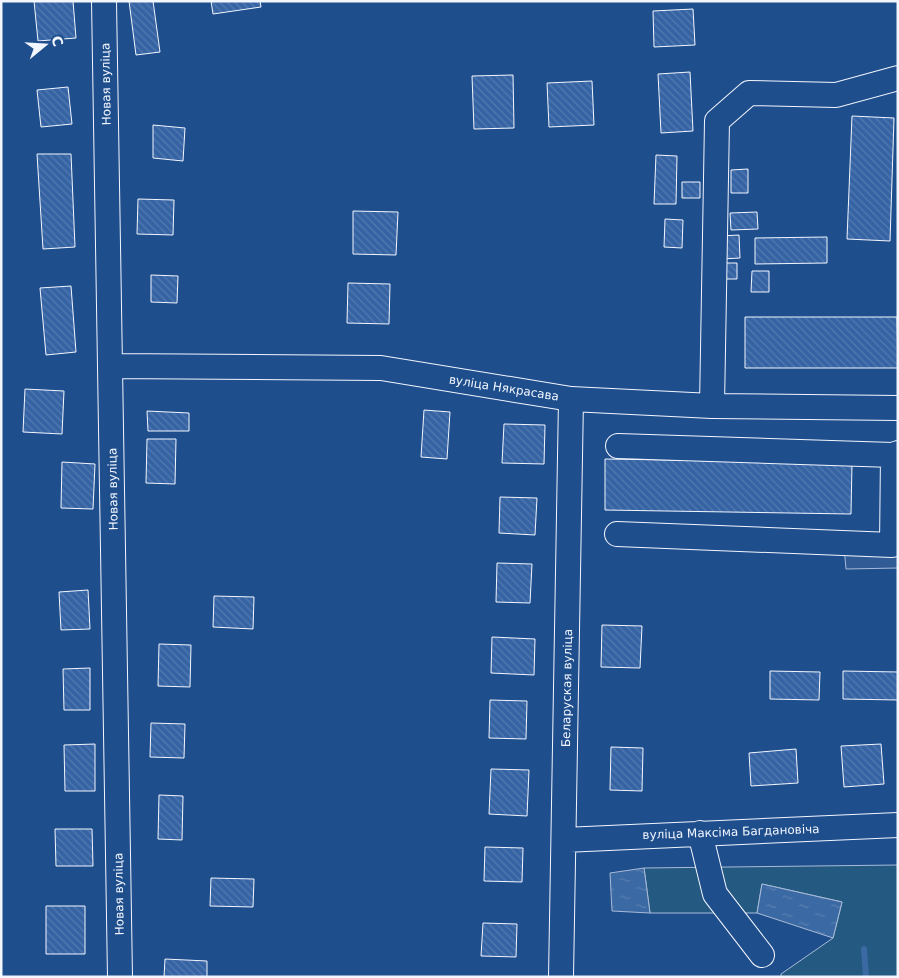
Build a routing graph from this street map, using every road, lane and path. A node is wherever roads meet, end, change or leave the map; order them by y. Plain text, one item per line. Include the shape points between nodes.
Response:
1 (104, 1) edge
2 (898, 78) edge
3 (111, 366) junction
4 (571, 399) junction
5 (712, 406) junction
6 (898, 408) edge
7 (618, 446) dead end
8 (895, 454) edge
9 (617, 534) dead end
10 (898, 825) edge
11 (700, 833) junction
12 (564, 840) junction
13 (762, 955) dead end
14 (120, 977) edge
15 (561, 977) edge

1 - 3 street, Новая вуліца
2 - 5 street via 836,95 748,93 717,121
3 - 4 street, вуліца Някрасава via 381,368
3 - 14 street, Новая вуліца
4 - 5 street, вуліца Някрасава
4 - 12 street, Беларуская вуліца
5 - 6 street, вуліца Някрасава
7 - 8 street
8 - 9 street via 892,545
10 - 11 street, вуліца Максіма Багдановіча
11 - 12 street, вуліца Максіма Багдановіча
11 - 13 street via 715,894
12 - 15 street, Беларуская вуліца

